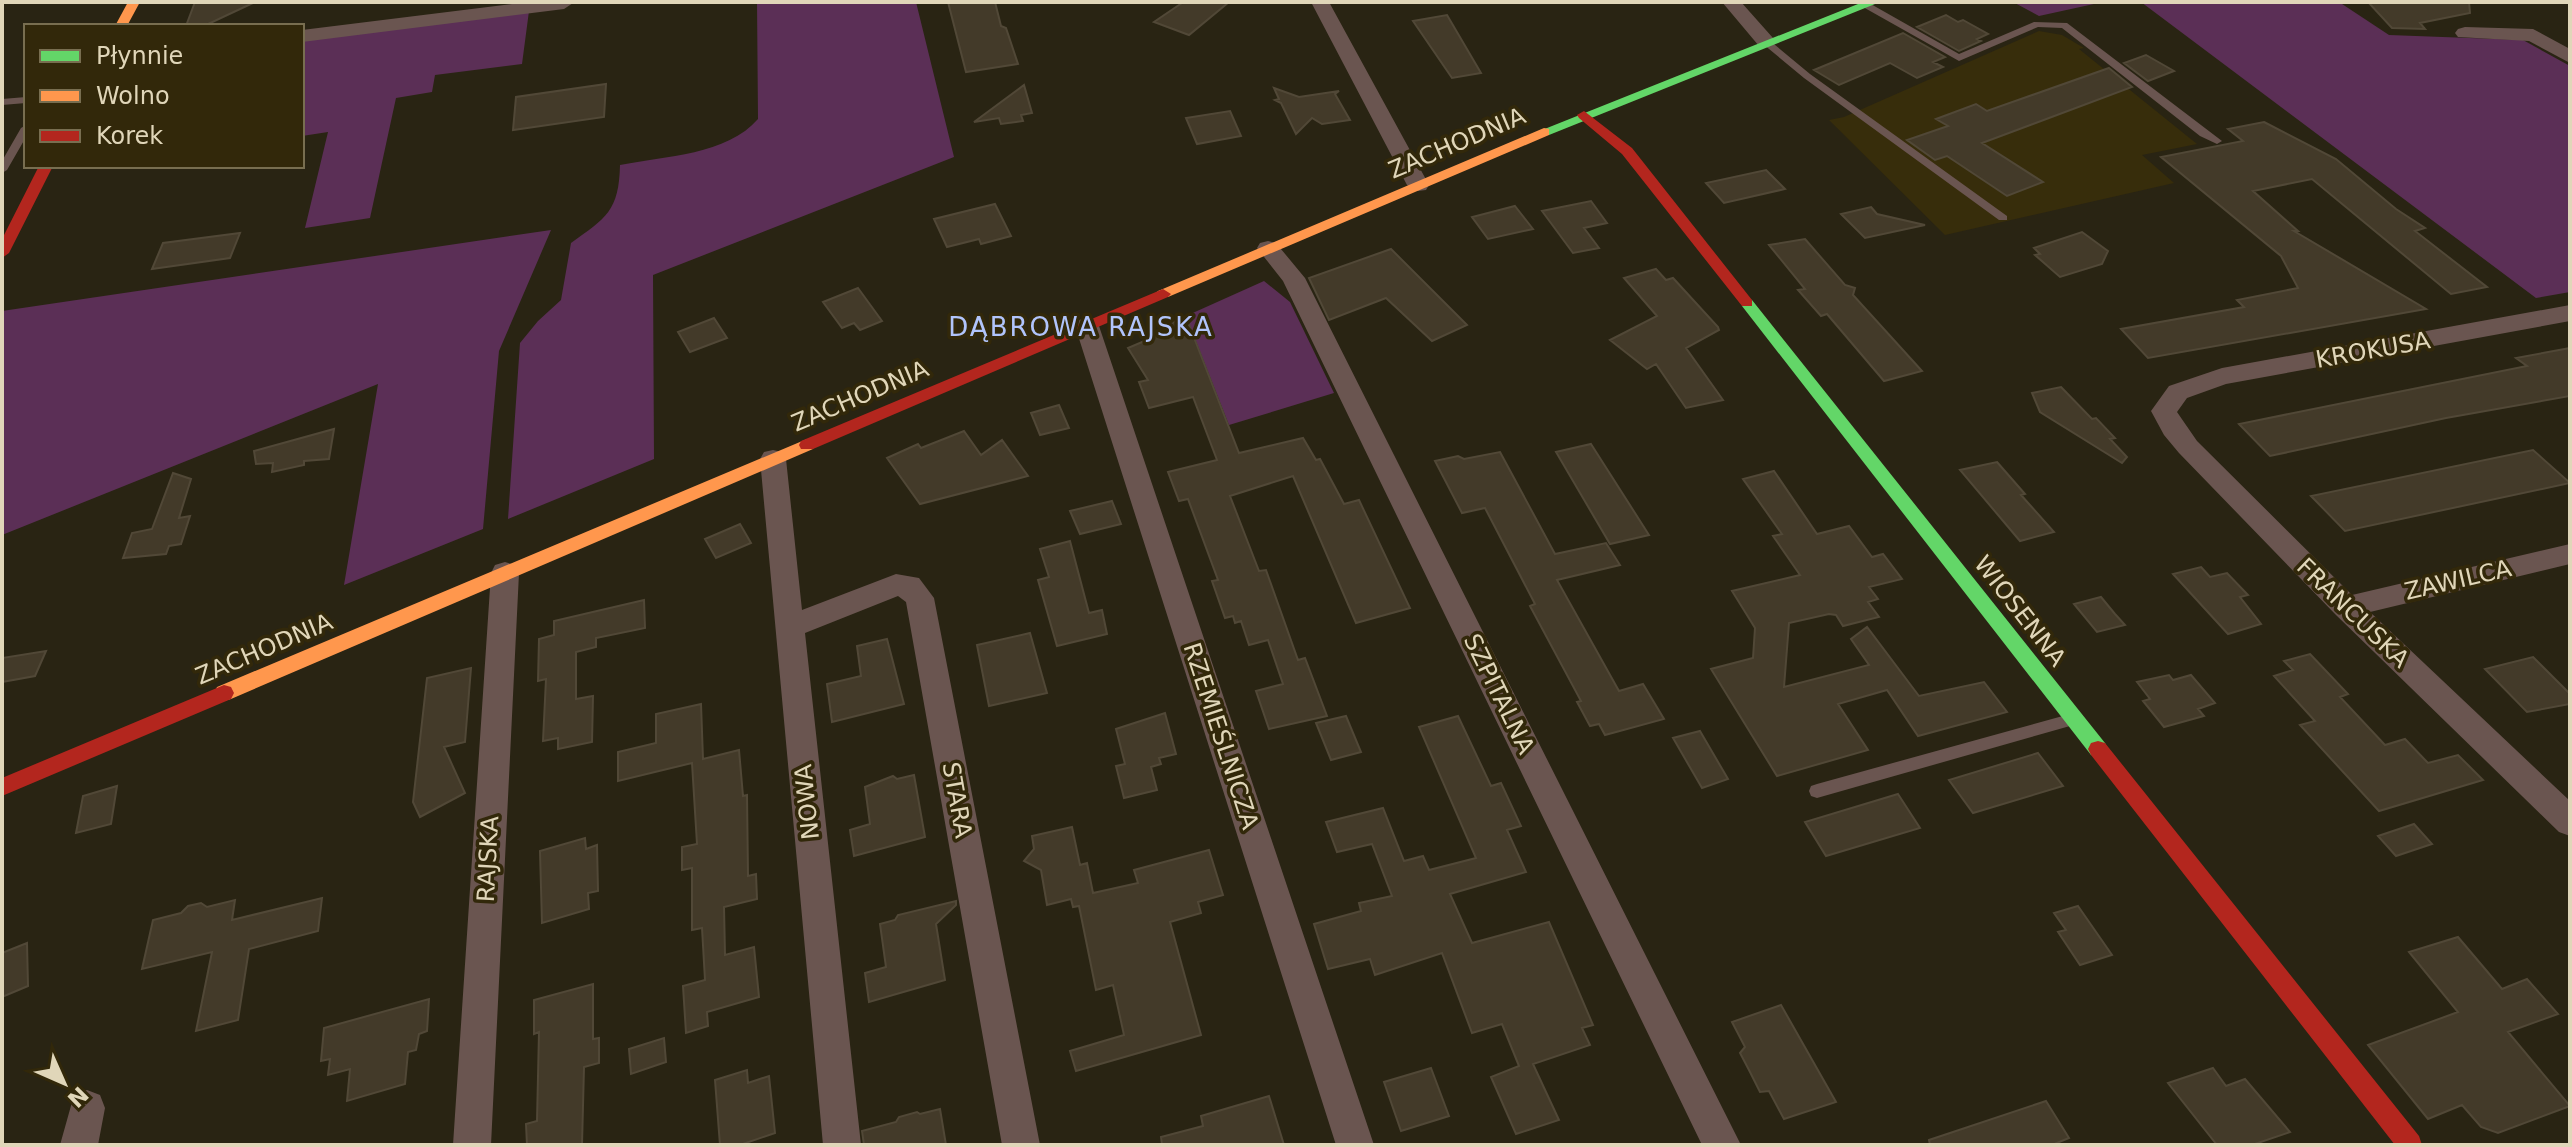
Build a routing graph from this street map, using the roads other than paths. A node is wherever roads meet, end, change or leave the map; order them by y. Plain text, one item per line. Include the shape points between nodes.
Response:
1 (134, 2) edge
2 (1320, 2) edge
3 (1731, 2) edge
4 (564, 3) edge
5 (1870, 3) edge
6 (122, 24) edge
7 (2465, 33) dead end
8 (304, 36) edge
9 (1766, 42) junction
10 (2570, 57) edge
11 (24, 100) edge
12 (2, 102) edge
13 (1584, 115) junction
14 (24, 131) edge
15 (2217, 141) dead end
16 (8, 151) edge
17 (45, 168) edge
18 (2, 170) edge
19 (1418, 185) junction
20 (2003, 218) dead end
21 (3, 248) edge
22 (1268, 248) junction
23 (2570, 313) edge
24 (1087, 326) junction
25 (2178, 392) joint
26 (773, 459) junction
27 (2570, 554) edge
28 (505, 573) junction
29 (2346, 607) junction
30 (789, 627) junction
31 (2074, 718) junction
32 (2, 787) edge
33 (1817, 791) dead end
34 (2570, 822) edge
35 (87, 1108) dead end
36 (79, 1145) edge
37 (472, 1145) edge
38 (842, 1145) edge
39 (1021, 1145) edge
40 (1355, 1145) edge
41 (1722, 1145) edge
42 (2410, 1145) edge

1 - 6 street
2 - 19 street
3 - 9 street
4 - 8 street
5 - 9 street, ZACHODNIA
5 - 15 lane via 1959,58 2037,24 2064,25
7 - 10 street via 2533,35
9 - 13 street, ZACHODNIA
9 - 20 lane
11 - 12 lane
13 - 19 street, ZACHODNIA
13 - 31 street, WIOSENNA via 1627,151
14 - 16 lane
16 - 18 lane
17 - 21 street
19 - 22 street, ZACHODNIA
22 - 24 street, ZACHODNIA
22 - 41 street, SZPITALNA via 1293,278
23 - 25 street, KROKUSA via 2222,376
24 - 26 street, ZACHODNIA
24 - 40 street, RZEMIEŚLNICZA
25 - 29 street, FRANCUSKA via 2164,411 2173,429
26 - 28 street, ZACHODNIA
26 - 30 street, NOWA
27 - 29 street, ZAWILCA
28 - 32 street, ZACHODNIA
28 - 37 street, RAJSKA
29 - 34 street, FRANCUSKA
30 - 38 street, NOWA
30 - 39 street, STARA via 896,585 909,586 920,598
31 - 33 lane
31 - 42 street, WIOSENNA
35 - 36 street

